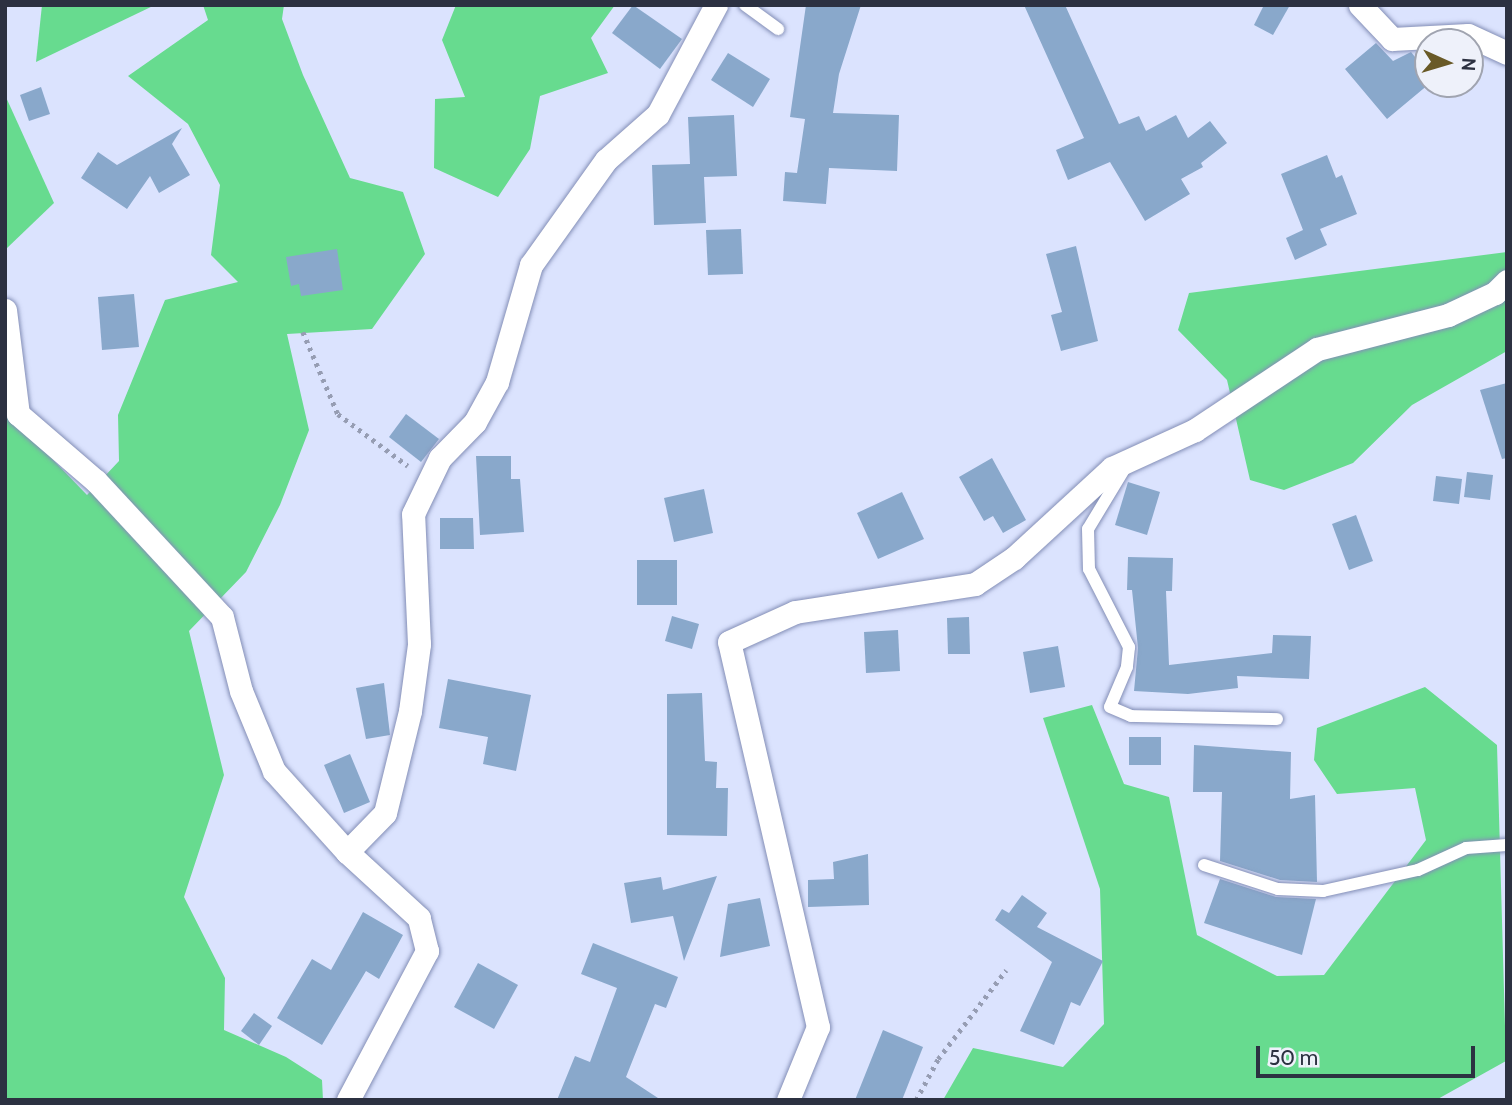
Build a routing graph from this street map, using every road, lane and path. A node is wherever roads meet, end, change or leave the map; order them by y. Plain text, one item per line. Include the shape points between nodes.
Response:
1 (716, 5) edge
2 (745, 5) edge
3 (1360, 5) edge
4 (778, 29) dead end
5 (1507, 53) edge
6 (1507, 281) edge
7 (5, 310) edge
8 (303, 332) dead end
9 (1130, 460) junction
10 (429, 481) junction
11 (1277, 719) dead end
12 (1507, 845) edge
13 (347, 852) junction
14 (1204, 865) dead end
15 (1006, 970) dead end
16 (348, 1100) edge
17 (788, 1100) edge
18 (916, 1100) edge

1 - 10 street via 658,114 606,160 531,265 497,382 475,422 440,458
2 - 4 lane
3 - 5 street via 1392,38 1468,35
6 - 9 street via 1495,293 1448,315 1317,349 1195,429
7 - 13 street via 18,414 96,481 222,617 242,691 274,771
8 - 10 path via 338,414
9 - 11 lane via 1088,530 1089,569 1129,647 1127,667 1110,706 1131,716
9 - 17 street via 1112,468 1014,558 975,584 795,612 729,642 818,1027
10 - 13 street via 413,514 419,644 410,711 385,813
12 - 14 lane via 1466,848 1418,870 1324,891 1278,889
13 - 16 street via 419,918 426,951
15 - 18 path via 938,1059

